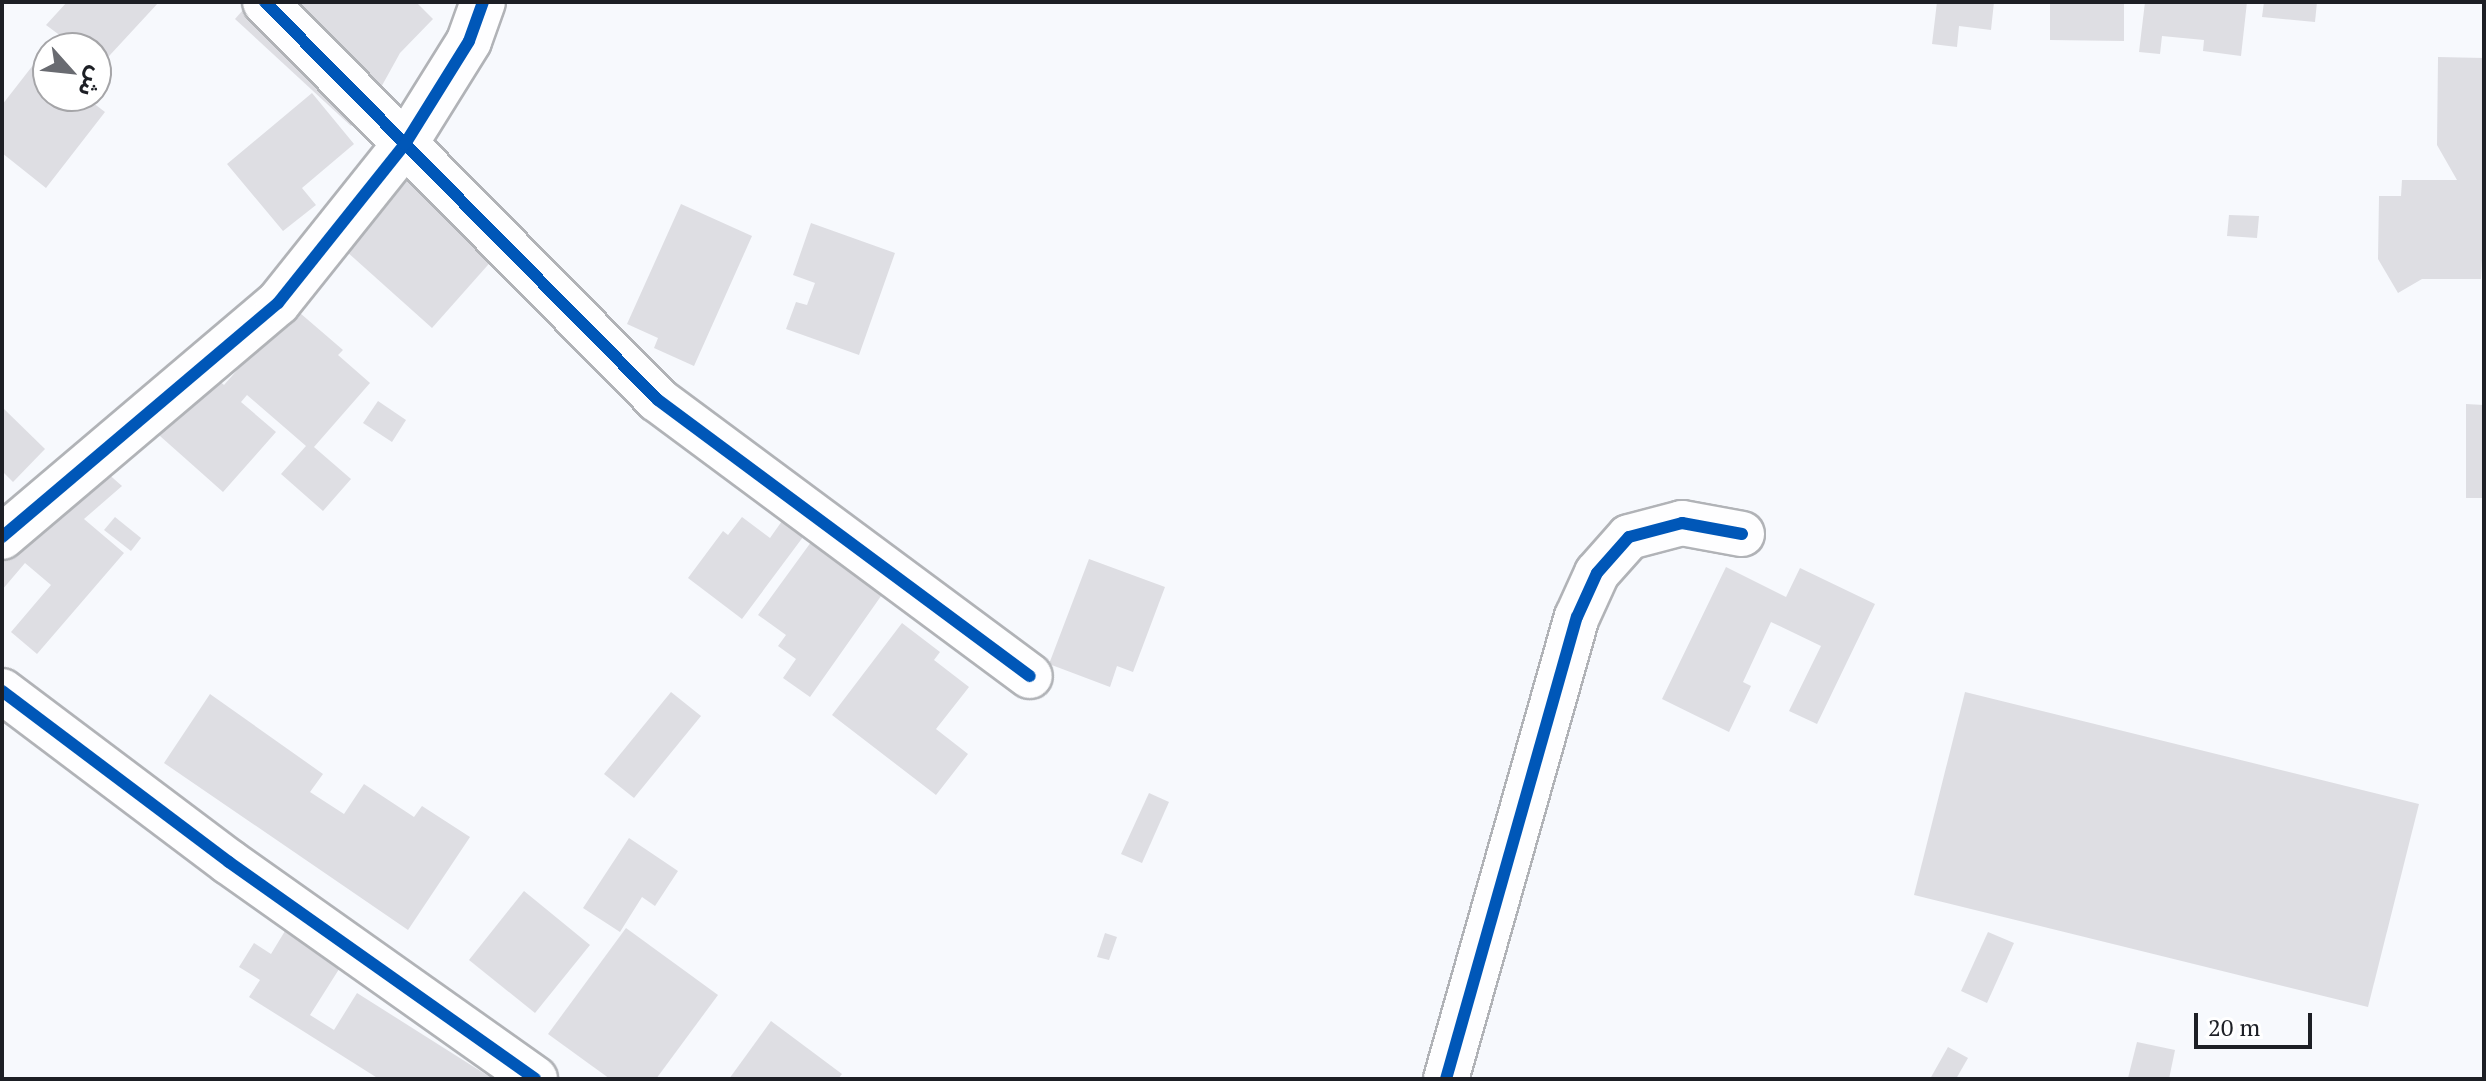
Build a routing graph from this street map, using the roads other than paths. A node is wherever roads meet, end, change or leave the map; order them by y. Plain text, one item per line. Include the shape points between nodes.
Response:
1 (265, 2) edge
2 (483, 2) edge
3 (405, 144) junction
4 (1742, 534) dead end
5 (2, 537) edge
6 (1030, 676) dead end
7 (2, 691) edge
8 (535, 1079) edge
9 (1446, 1079) edge

1 - 3 street
2 - 3 street via 469,41
3 - 5 street via 278,303
3 - 6 street via 658,400
4 - 9 street via 1682,523 1642,533 1629,537 1597,573 1577,617
7 - 8 street via 229,862

